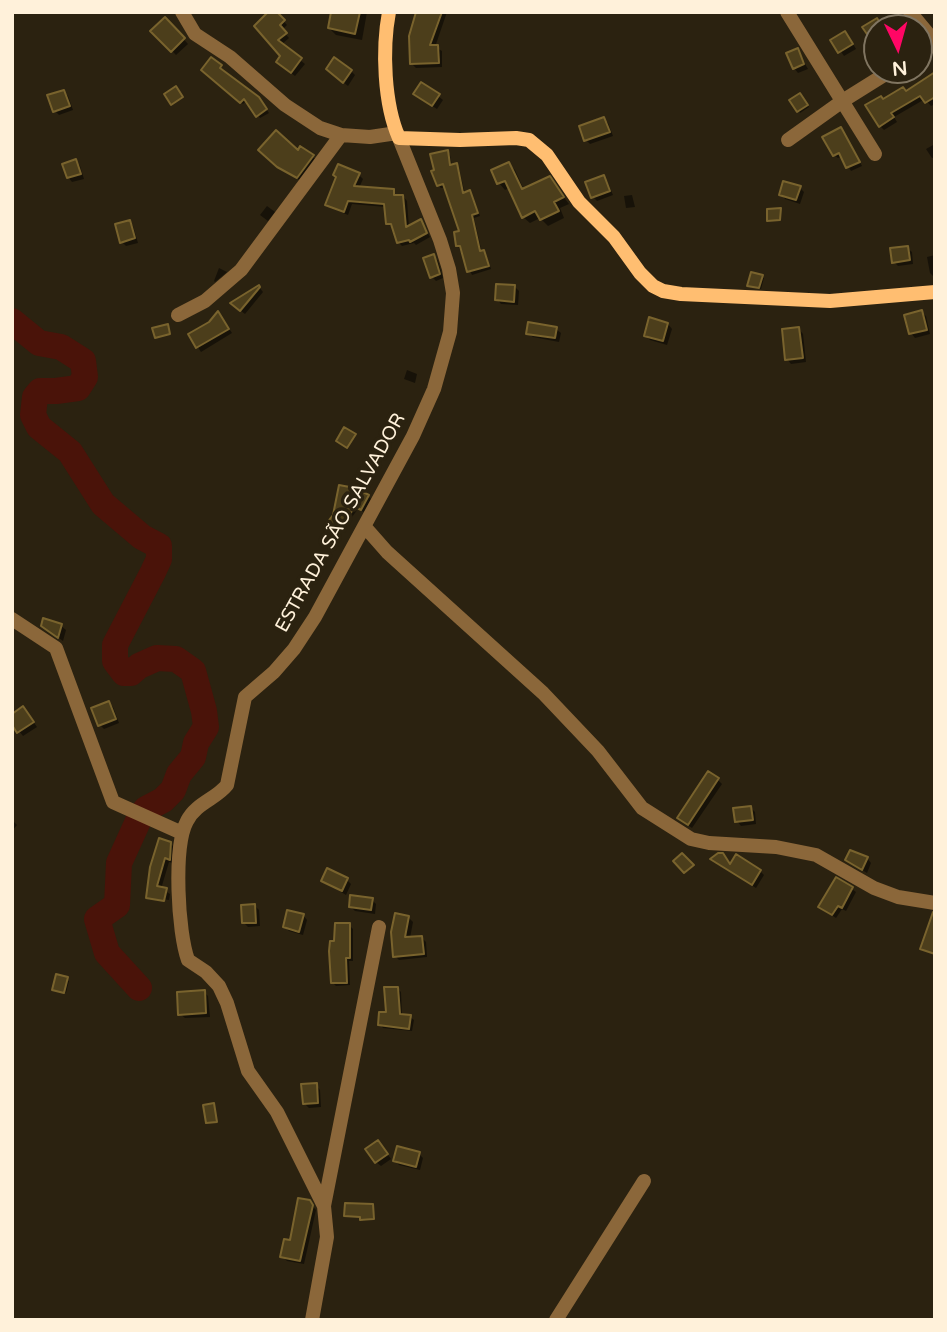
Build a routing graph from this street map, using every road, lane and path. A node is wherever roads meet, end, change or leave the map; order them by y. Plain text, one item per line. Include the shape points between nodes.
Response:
1 (182, 12) edge
2 (389, 12) edge
3 (788, 12) edge
4 (910, 12) edge
5 (935, 43) edge
6 (870, 84) edge
7 (844, 100) junction
8 (341, 135) junction
9 (398, 136) junction
10 (788, 139) dead end
11 (876, 154) dead end
12 (935, 292) edge
13 (178, 315) dead end
14 (365, 527) junction
15 (12, 619) edge
16 (183, 833) junction
17 (935, 903) edge
18 (379, 927) dead end
19 (644, 1181) dead end
20 (324, 1206) junction
21 (312, 1320) edge
22 (556, 1320) edge

1 - 8 street via 195,34 230,57 285,105 320,128
2 - 9 street, ESTRADA SÃO SALVADOR via 385,56 390,112
3 - 7 street
4 - 5 street
6 - 7 street
7 - 10 street
7 - 11 street
8 - 9 street
8 - 13 street via 241,270 205,302
9 - 12 street via 529,140 547,155 579,202 614,237 640,273 663,291 830,301
9 - 14 street, ESTRADA SÃO SALVADOR via 449,269 453,293 450,332 434,389
14 - 16 street, ESTRADA SÃO SALVADOR via 294,649 245,697 227,785 196,808
14 - 17 street via 543,692 598,751 642,808 691,839 816,855 874,888
15 - 16 street via 56,648 113,802
16 - 20 street, ESTRADA SÃO SALVADOR via 179,851 183,947 188,960 219,986 248,1071 278,1112
18 - 20 street
19 - 22 street
20 - 21 street, ESTRADA SÃO SALVADOR via 327,1237

